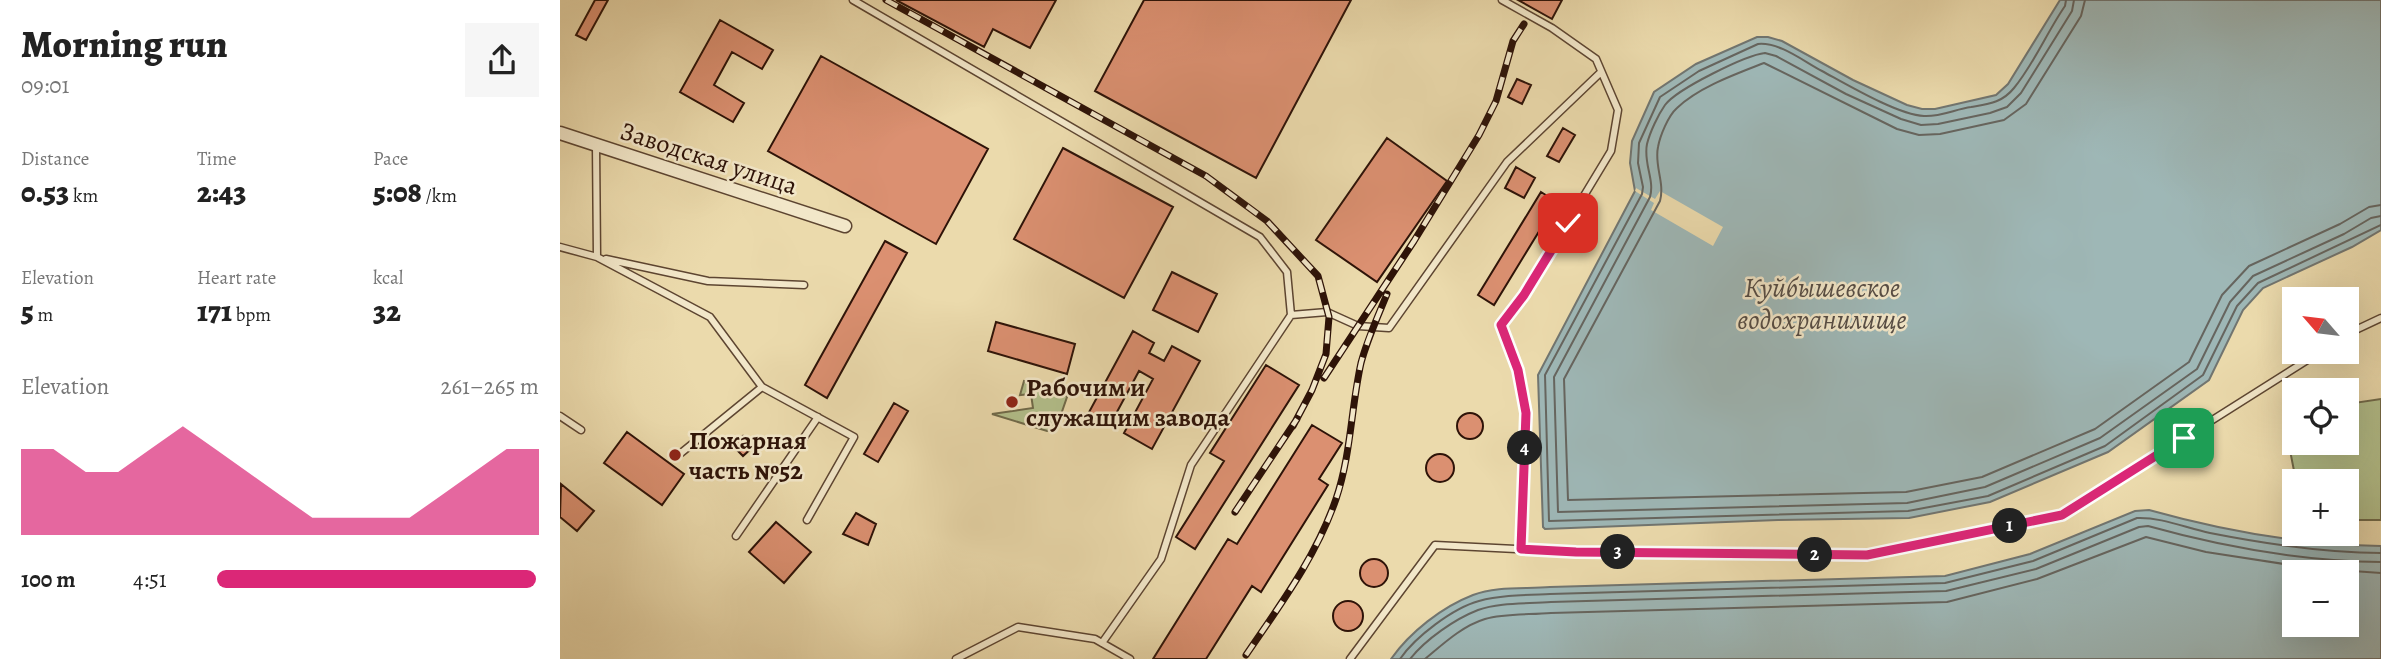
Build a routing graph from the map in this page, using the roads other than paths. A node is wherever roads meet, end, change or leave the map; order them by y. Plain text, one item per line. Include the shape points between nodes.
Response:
1 (853, 0) edge
2 (1502, 0) edge
3 (1600, 73) junction
4 (560, 133) edge
5 (596, 145) junction
6 (845, 226) dead end
7 (560, 247) edge
8 (597, 257) junction
9 (804, 285) dead end
10 (1291, 314) junction
11 (2381, 318) edge
12 (2359, 328) edge
13 (2301, 364) edge
14 (762, 387) junction
15 (560, 416) edge
16 (818, 418) junction
17 (581, 430) dead end
18 (681, 453) dead end
19 (807, 520) dead end
20 (736, 536) dead end
21 (1521, 549) junction
22 (1102, 643) junction
23 (956, 659) edge
24 (1130, 659) edge
25 (1350, 659) edge

1 - 10 lane via 1260,237 1287,272
2 - 3 lane via 1596,59
3 - 10 lane via 1507,162 1389,328 1358,326 1327,312
3 - 21 lane via 1618,110 1611,151 1501,325 1518,370 1526,413
4 - 5 street, Заводская улица
5 - 6 street, Заводская улица
5 - 8 lane
7 - 8 lane
8 - 9 lane via 708,281
8 - 14 lane via 710,317
10 - 22 lane via 1191,465 1161,559
11 - 12 lane
13 - 21 lane via 2062,515 1867,555
14 - 16 lane
14 - 18 lane
15 - 17 lane
16 - 19 lane via 854,437
16 - 20 lane
21 - 25 lane via 1435,545
22 - 23 lane via 1018,627
22 - 24 lane

